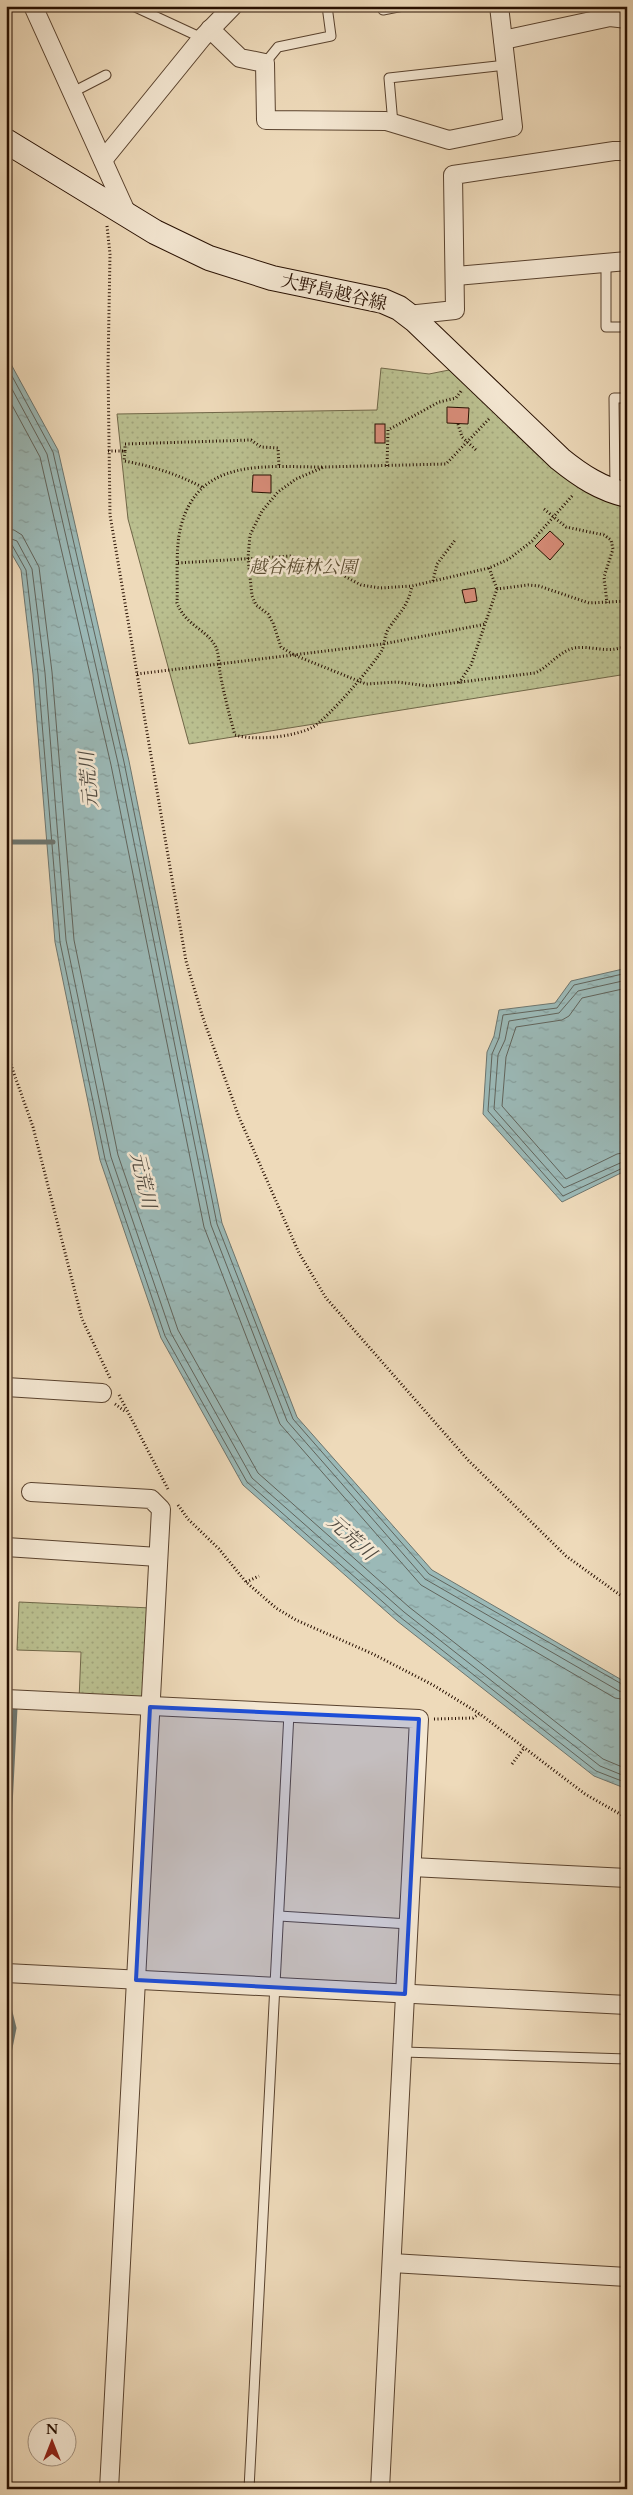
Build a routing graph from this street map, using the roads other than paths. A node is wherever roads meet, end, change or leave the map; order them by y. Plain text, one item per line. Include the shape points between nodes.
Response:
1 (133, 6) edge
2 (233, 6) edge
3 (327, 6) edge
4 (403, 6) edge
5 (499, 6) edge
6 (383, 10) dead end
7 (40, 11) edge
8 (624, 15) edge
9 (206, 33) junction
10 (503, 40) junction
11 (265, 63) junction
12 (506, 64) junction
13 (106, 75) dead end
14 (73, 92) junction
15 (393, 124) junction
16 (6, 141) edge
17 (627, 151) edge
18 (103, 160) junction
19 (128, 216) junction
20 (627, 261) edge
21 (606, 264) junction
22 (456, 276) junction
23 (408, 315) junction
24 (627, 327) edge
25 (627, 398) edge
26 (621, 494) edge
27 (6, 1387) edge
28 (102, 1394) dead end
29 (31, 1492) dead end
30 (6, 1547) edge
31 (158, 1557) junction
32 (6, 1699) edge
33 (150, 1707) junction
34 (289, 1713) junction
35 (412, 1867) junction
36 (627, 1878) edge
37 (279, 1916) junction
38 (409, 1924) junction
39 (8, 1973) edge
40 (136, 1980) junction
41 (276, 1987) junction
42 (405, 1994) junction
43 (627, 2005) edge
44 (402, 2052) junction
45 (627, 2059) edge
46 (392, 2263) junction
47 (627, 2277) edge
48 (110, 2489) edge
49 (249, 2489) edge
50 (380, 2489) edge

1 - 9 lane
2 - 9 street
3 - 11 lane via 330,36 278,47
4 - 6 lane
5 - 10 street
7 - 14 street
8 - 10 street
9 - 11 street via 240,58
9 - 18 street
10 - 12 street
11 - 15 street via 266,120
12 - 15 lane via 389,78
12 - 15 street via 512,127 449,140
13 - 14 lane
14 - 18 street
16 - 19 main road, 大野島越谷線
17 - 22 street via 453,175
18 - 19 street
19 - 23 main road, 大野島越谷線 via 201,254 238,269 383,301
20 - 21 street
21 - 22 street
21 - 24 lane via 606,327
22 - 23 street via 455,310
23 - 26 main road, 大野島越谷線 via 560,459 585,479
25 - 26 lane via 614,398
27 - 28 street
29 - 31 street via 151,1499 161,1509
30 - 31 street
31 - 33 street
32 - 33 street
33 - 34 street
33 - 40 street
34 - 35 street via 419,1720
34 - 37 lane
35 - 36 street
35 - 38 street
37 - 38 lane
37 - 41 lane
38 - 42 street
39 - 40 street
40 - 41 street
40 - 48 street
41 - 42 street
41 - 49 lane
42 - 43 street
42 - 44 street
44 - 45 lane
44 - 46 street
46 - 47 street
46 - 50 street

